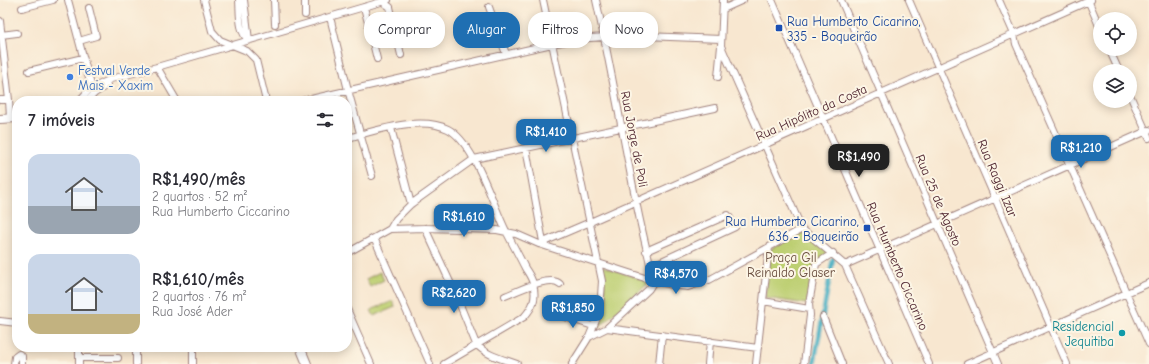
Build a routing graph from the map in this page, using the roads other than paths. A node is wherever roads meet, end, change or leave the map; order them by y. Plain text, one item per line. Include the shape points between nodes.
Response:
1 (53, 0) edge
2 (68, 0) edge
3 (204, 0) edge
4 (239, 0) edge
5 (244, 0) edge
6 (274, 0) edge
7 (304, 0) edge
8 (543, 0) edge
9 (596, 0) edge
10 (723, 0) edge
11 (743, 0) edge
12 (772, 0) edge
13 (841, 0) edge
14 (909, 0) edge
15 (999, 0) edge
16 (1089, 0) edge
17 (385, 1) edge
18 (368, 4) edge
19 (489, 7) dead end
20 (22, 8) dead end
21 (89, 8) dead end
22 (723, 9) junction
23 (242, 11) junction
24 (545, 12) edge
25 (1094, 12) edge
26 (305, 15) dead end
27 (330, 17) junction
28 (600, 18) edge
29 (0, 21) edge
30 (275, 24) dead end
31 (17, 33) dead end
32 (2, 34) junction
33 (1014, 34) junction
34 (658, 37) edge
35 (249, 40) junction
36 (79, 41) junction
37 (721, 43) junction
38 (233, 45) junction
39 (534, 48) edge
40 (553, 48) edge
41 (606, 48) edge
42 (506, 54) junction
43 (401, 55) dead end
44 (83, 58) junction
45 (377, 59) dead end
46 (157, 67) junction
47 (939, 68) junction
48 (29, 70) dead end
49 (718, 76) dead end
50 (93, 90) junction
51 (348, 90) junction
52 (881, 93) junction
53 (85, 96) edge
54 (90, 96) edge
55 (174, 96) edge
56 (265, 96) edge
57 (323, 96) edge
58 (350, 96) edge
59 (0, 100) edge
60 (9, 100) junction
61 (352, 104) edge
62 (715, 108) dead end
63 (1137, 108) edge
64 (12, 111) edge
65 (12, 118) edge
66 (823, 119) junction
67 (0, 120) edge
68 (569, 125) junction
69 (391, 128) junction
70 (621, 128) junction
71 (1148, 130) edge
72 (533, 132) dead end
73 (361, 134) junction
74 (352, 137) edge
75 (1149, 138) edge
76 (572, 139) junction
77 (764, 145) junction
78 (526, 148) junction
79 (474, 159) junction
80 (1070, 165) junction
81 (372, 176) dead end
82 (995, 198) junction
83 (636, 202) junction
84 (411, 204) junction
85 (588, 223) junction
86 (938, 224) junction
87 (425, 228) junction
88 (390, 229) junction
89 (802, 229) junction
90 (506, 231) junction
91 (374, 238) junction
92 (541, 243) junction
93 (769, 247) junction
94 (352, 250) edge
95 (880, 250) junction
96 (646, 251) junction
97 (833, 253) junction
98 (597, 262) junction
99 (845, 265) junction
100 (651, 266) junction
101 (654, 281) junction
102 (1149, 283) edge
103 (560, 284) dead end
104 (534, 285) junction
105 (1126, 293) junction
106 (505, 296) dead end
107 (763, 301) junction
108 (809, 309) junction
109 (559, 315) dead end
110 (823, 317) dead end
111 (352, 320) edge
112 (0, 321) edge
113 (12, 322) edge
114 (593, 326) junction
115 (1051, 327) junction
116 (607, 328) junction
117 (662, 335) junction
118 (589, 336) junction
119 (710, 342) junction
120 (476, 344) junction
121 (1149, 344) edge
122 (758, 348) junction
123 (136, 352) edge
124 (193, 352) edge
125 (302, 352) edge
126 (993, 352) junction
127 (118, 358) dead end
128 (79, 361) edge
129 (14, 364) edge
130 (22, 364) edge
131 (136, 364) edge
132 (193, 364) edge
133 (307, 364) edge
134 (371, 364) edge
135 (430, 364) edge
136 (444, 364) edge
137 (517, 364) edge
138 (572, 364) edge
139 (659, 364) edge
140 (708, 364) edge
141 (756, 364) edge
142 (804, 364) edge
143 (842, 364) edge
144 (890, 364) edge
145 (929, 364) edge
146 (967, 364) edge
147 (998, 364) edge
148 (1067, 364) edge

1 - 20 street
2 - 36 street
3 - 38 street via 212,31 220,40
4 - 23 street
5 - 23 street
6 - 30 street
7 - 26 street
8 - 24 street
9 - 28 street, Rua Jorge de Poli
10 - 22 street
11 - 22 street
12 - 66 street, Rua Humberto Ciccarino
13 - 52 street, Rua 25 de Agosto
14 - 47 street, Rua Raggi Izar
15 - 33 street
16 - 25 street
16 - 33 street, Rua Hipólito da Costa
17 - 18 street
17 - 43 street via 390,7
18 - 27 street
18 - 45 street
19 - 42 street
21 - 36 street via 96,36
22 - 37 street
23 - 35 street
27 - 35 street
27 - 51 street
29 - 32 street
31 - 32 street
32 - 60 street
33 - 47 street, Rua Hipólito da Costa
33 - 80 street via 1016,44
34 - 37 street
35 - 38 street
36 - 44 street
37 - 49 street
37 - 77 street
38 - 46 street
38 - 56 street via 247,51 256,60
39 - 42 street
40 - 68 street
41 - 70 street, Rua Jorge de Poli
42 - 51 street
44 - 48 street
44 - 50 street
46 - 50 street via 107,80
46 - 55 street
47 - 52 street, Rua Hipólito da Costa
47 - 82 street, Rua Raggi Izar
50 - 53 street
50 - 54 street
51 - 57 street
51 - 58 street
52 - 66 street, Rua Hipólito da Costa
52 - 86 street, Rua 25 de Agosto
59 - 60 street
60 - 64 street
61 - 73 street
62 - 70 street
63 - 71 street
65 - 67 main road
66 - 77 street, Rua Hipólito da Costa
66 - 95 street, Rua Humberto Ciccarino
68 - 72 street
68 - 76 street
69 - 73 street
69 - 79 street via 415,122 433,123 444,127 462,141
69 - 84 street
70 - 76 street
70 - 83 street, Rua Jorge de Poli
71 - 75 street
71 - 80 street
73 - 74 street
73 - 81 street
76 - 78 street
76 - 85 street
77 - 83 street, Rua Hipólito da Costa
77 - 89 street
78 - 79 street
78 - 92 street
79 - 84 street
79 - 90 street
80 - 82 street
80 - 105 street
82 - 86 street
82 - 115 street, Rua Raggi Izar
83 - 85 street, Rua Hipólito da Costa
83 - 96 street, Rua Jorge de Poli
84 - 88 street
85 - 92 street, Rua Hipólito da Costa
85 - 98 street
86 - 95 street
86 - 126 street, Rua 25 de Agosto
87 - 88 street
87 - 90 street
87 - 120 street
88 - 91 street
89 - 93 street
89 - 97 street
90 - 92 street
90 - 104 street
91 - 94 street
91 - 135 street
92 - 98 street
93 - 101 street via 709,280 688,287
93 - 107 street
95 - 99 street
95 - 145 street, Rua Humberto Ciccarino
96 - 100 street, Rua Jorge de Poli
96 - 100 street via 728,215 735,227
97 - 99 street
97 - 108 street via 816,264
98 - 101 street
98 - 114 street via 602,282 599,312
99 - 144 street
100 - 101 street, Rua Jorge de Poli
101 - 116 street via 649,289
102 - 105 street
103 - 104 street via 552,281
104 - 106 street
104 - 120 street via 534,303 524,317
105 - 115 street
105 - 121 street
107 - 108 street
107 - 122 street
108 - 142 street
109 - 114 street
110 - 143 street
111 - 134 street
112 - 113 street
114 - 118 street
115 - 126 street
115 - 148 street, Rua Raggi Izar
116 - 117 street
116 - 118 street
117 - 119 street
117 - 139 street
118 - 138 street
119 - 122 street
119 - 140 street
120 - 136 street
120 - 137 street via 487,354
122 - 141 street
123 - 131 street
124 - 132 street
125 - 133 main road
126 - 146 street
126 - 147 street, Rua 25 de Agosto
127 - 128 street
129 - 130 street via 15,357 19,354 22,356

